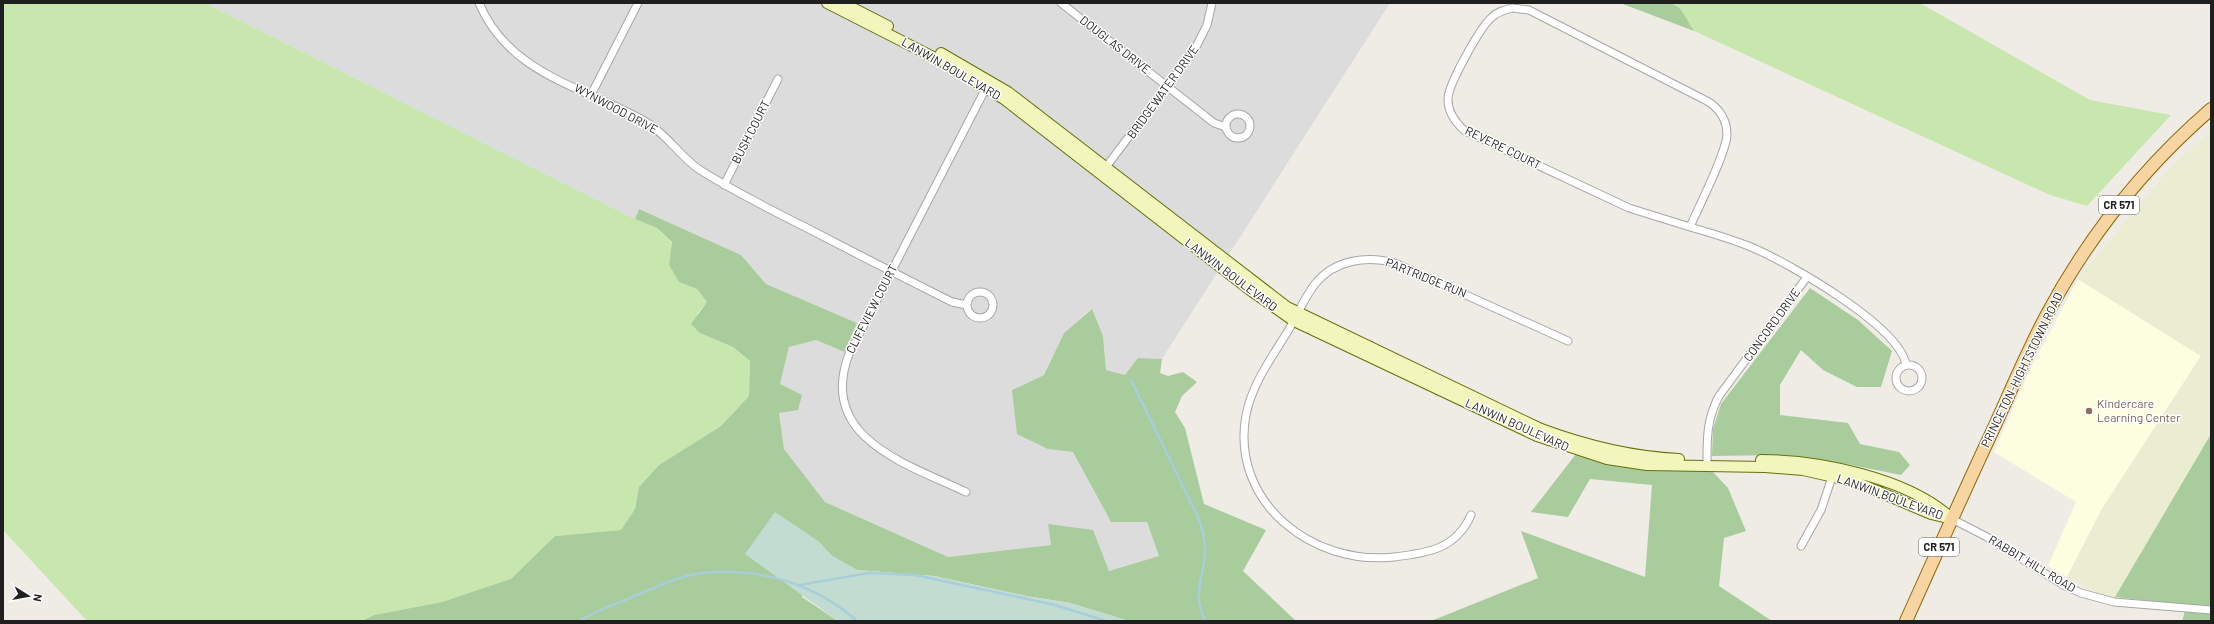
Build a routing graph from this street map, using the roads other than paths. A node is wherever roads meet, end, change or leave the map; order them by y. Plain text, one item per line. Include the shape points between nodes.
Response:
1 (479, 3) edge
2 (638, 3) edge
3 (827, 3) edge
4 (843, 3) edge
5 (1061, 3) edge
6 (1212, 3) edge
7 (778, 80) dead end
8 (988, 84) junction
9 (1169, 87) junction
10 (591, 95) junction
11 (2211, 109) edge
12 (1226, 127) dead end
13 (1103, 171) junction
14 (724, 184) junction
15 (1690, 227) junction
16 (891, 271) junction
17 (1807, 277) junction
18 (967, 305) dead end
19 (1296, 317) junction
20 (1568, 341) dead end
21 (1906, 365) dead end
22 (1707, 463) junction
23 (1833, 472) junction
24 (966, 492) dead end
25 (1471, 515) dead end
26 (1952, 519) junction
27 (1801, 546) dead end
28 (2211, 610) edge
29 (1906, 621) edge

1 - 10 street, WYNWOOD DRIVE via 494,32 517,56
2 - 10 street
3 - 8 street, LANWIN BOULEVARD
4 - 8 street, LANWIN BOULEVARD
5 - 9 street, DOUGLAS DRIVE
6 - 9 street, BRIDGEWATER DRIVE via 1202,38
7 - 14 street, BUSH COURT
8 - 13 street, LANWIN BOULEVARD via 1004,99
8 - 16 street, CLIFFVIEW COURT
9 - 12 street, DOUGLAS DRIVE via 1214,123
9 - 13 street, BRIDGEWATER DRIVE
10 - 14 street, WYNWOOD DRIVE via 646,122 659,131 698,169
11 - 26 main road, PRINCETON-HIGHTSTOWN ROAD / CR 571 via 2169,148 2130,191 2072,272 2031,346
13 - 19 street, LANWIN BOULEVARD via 1250,290
14 - 16 street, WYNWOOD DRIVE
15 - 15 street, REVERE COURT via 1629,208 1459,126 1449,110 1449,91 1490,19 1504,10 1529,10 1707,101 1718,110 1726,125 1726,143
15 - 17 street, CONCORD DRIVE via 1752,248
16 - 18 street, WYNWOOD DRIVE via 952,302
16 - 24 street, CLIFFVIEW COURT via 845,366 842,388 846,411 857,430 874,446
17 - 21 street via 1872,321 1899,348 1905,357
17 - 22 street, CONCORD DRIVE via 1712,408 1707,432
19 - 20 street, PARTRIDGE RUN via 1316,283 1334,269 1358,260 1384,260
19 - 22 street, LANWIN BOULEVARD via 1537,436 1607,459 1647,465
19 - 25 street, PARTRIDGE RUN via 1256,386 1246,414 1244,430 1244,446 1251,477 1278,517 1301,537 1331,551 1382,558 1414,555 1450,542 1464,529
22 - 23 street, LANWIN BOULEVARD
23 - 26 street, LANWIN BOULEVARD via 1931,514
23 - 27 street via 1821,510
26 - 28 street, RABBIT HILL ROAD via 1987,537 2065,586 2086,595 2114,602
26 - 29 main road, PRINCETON-HIGHTSTOWN ROAD / CR 571

